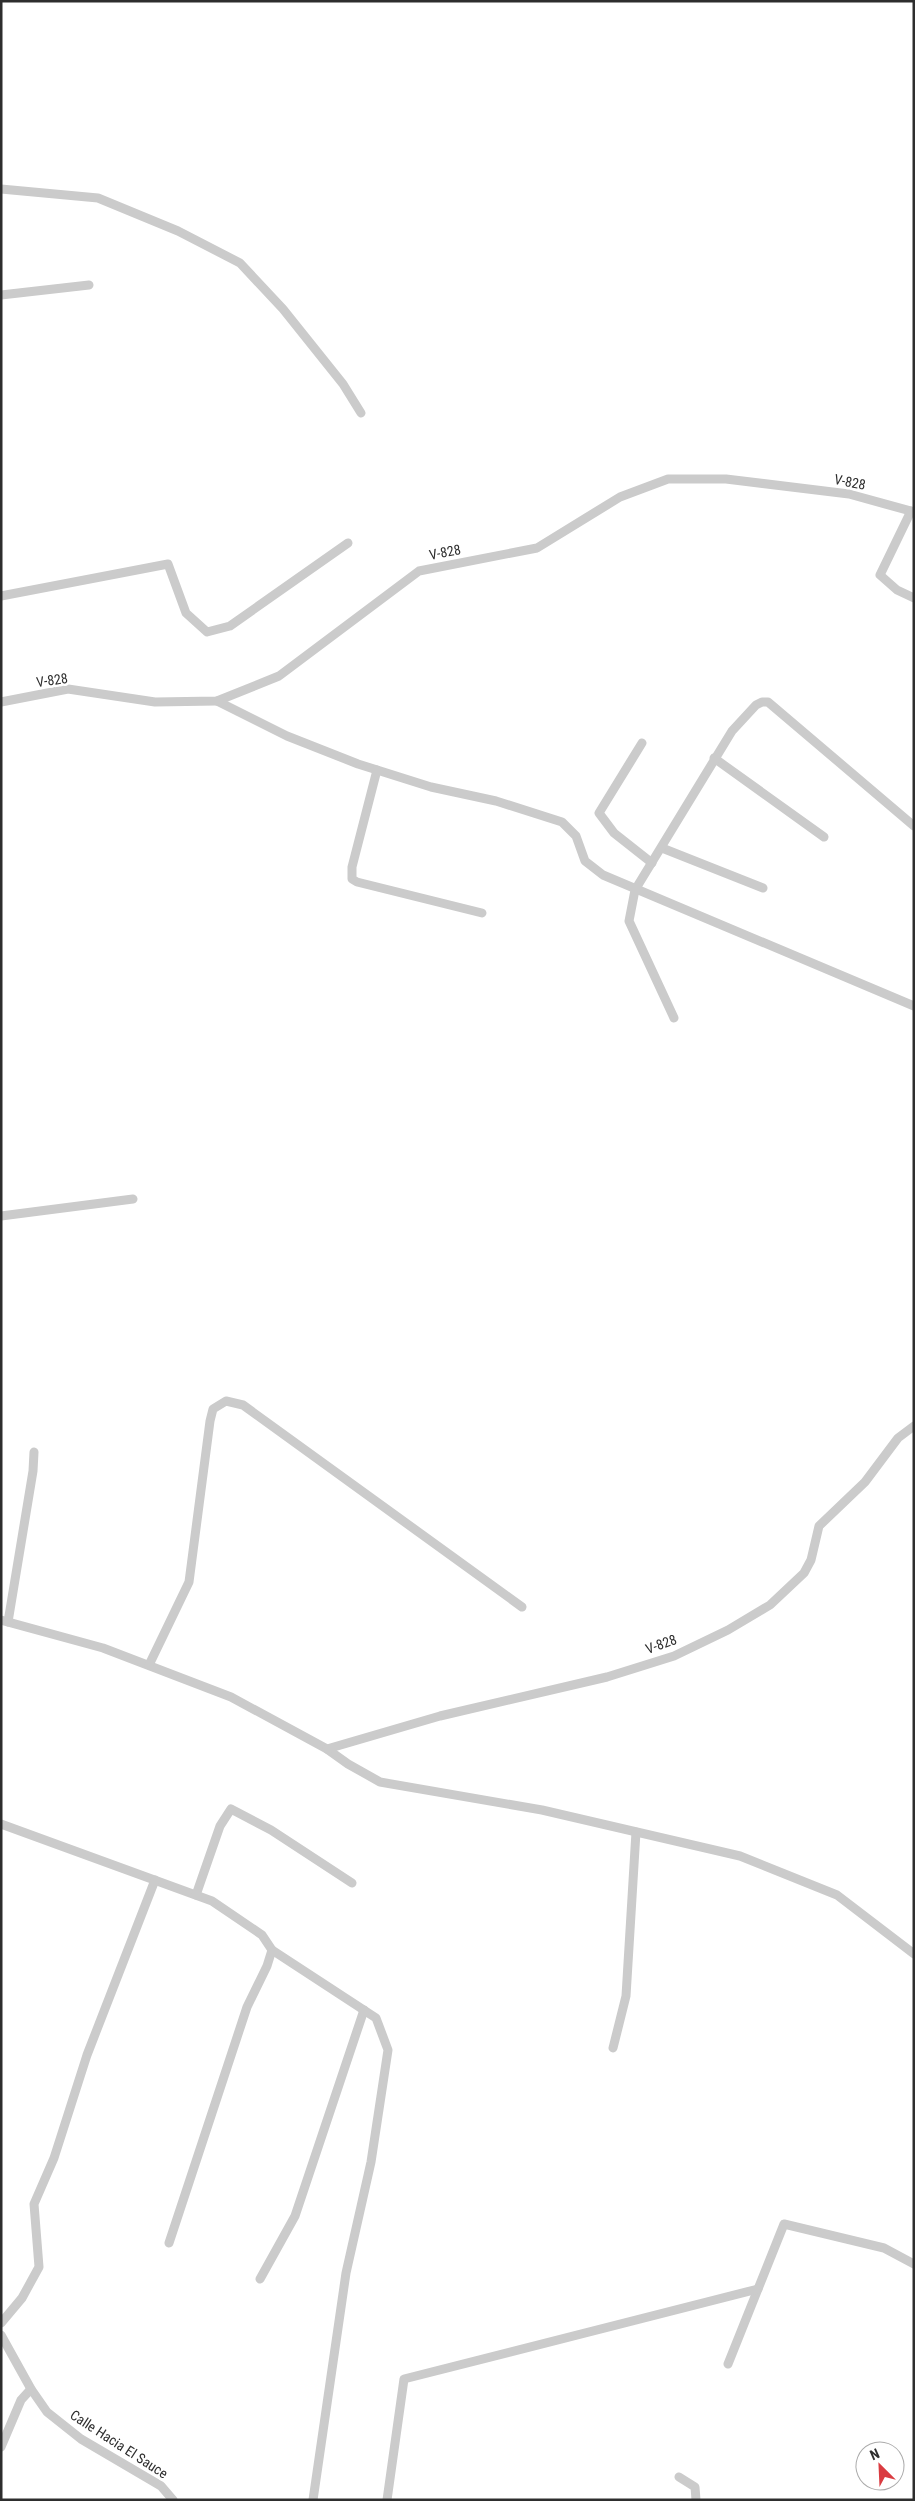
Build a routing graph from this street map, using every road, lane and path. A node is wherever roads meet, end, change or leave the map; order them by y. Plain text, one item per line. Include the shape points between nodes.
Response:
1 (1, 189) edge
2 (89, 284) dead end
3 (1, 295) edge
4 (361, 413) dead end
5 (912, 511) edge
6 (348, 543) dead end
7 (1, 596) edge
8 (914, 598) edge
9 (217, 701) junction
10 (1, 702) edge
11 (642, 743) dead end
12 (714, 758) junction
13 (376, 770) junction
14 (914, 826) edge
15 (824, 837) dead end
16 (662, 848) junction
17 (652, 863) junction
18 (763, 888) dead end
19 (635, 890) junction
20 (482, 913) dead end
21 (914, 1006) edge
22 (674, 1018) dead end
23 (133, 1199) dead end
24 (1, 1216) edge
25 (914, 1426) edge
26 (34, 1452) dead end
27 (522, 1607) dead end
28 (5, 1621) edge
29 (149, 1665) junction
30 (327, 1749) junction
31 (1, 1824) edge
32 (636, 1832) junction
33 (156, 1880) junction
34 (352, 1883) dead end
35 (196, 1895) junction
36 (272, 1950) junction
37 (914, 1954) edge
38 (364, 2010) junction
39 (613, 2048) dead end
40 (169, 2243) dead end
41 (914, 2264) edge
42 (260, 2279) dead end
43 (758, 2289) junction
44 (1, 2323) edge
45 (1, 2335) edge
46 (728, 2364) dead end
47 (30, 2389) junction
48 (1, 2447) edge
49 (679, 2477) dead end
50 (173, 2500) edge
51 (313, 2500) edge
52 (387, 2500) edge
53 (696, 2500) edge

1 - 4 street via 98,198 178,231 240,263 283,309 343,384
2 - 3 street
5 - 8 street via 880,575 897,590
5 - 9 street, V-828 via 849,494 726,479 668,479 620,497 537,548 419,571 279,676
6 - 7 street via 230,626 207,632 186,613 168,564
9 - 10 street, V-828 via 155,702 68,689
9 - 13 street via 287,736
11 - 17 street via 599,814 614,833
12 - 14 street via 732,731 756,705 768,702
12 - 15 street
12 - 16 street
13 - 19 street via 536,812 562,822 576,836 585,861
13 - 20 street via 352,867 352,879
16 - 17 street
16 - 18 street
17 - 19 street
19 - 21 street
19 - 22 street via 629,920
23 - 24 street
25 - 30 street, V-828 via 898,1438 865,1482 819,1526 811,1560 804,1574 770,1605 728,1630 674,1656 607,1677 440,1716
26 - 28 street
27 - 29 street via 243,1405 226,1401 213,1409 210,1421 189,1582
28 - 29 street via 103,1648
29 - 30 street via 231,1697
30 - 32 street via 380,1782 542,1810
31 - 33 street
32 - 37 street via 740,1856 837,1895
32 - 39 street via 626,1996
33 - 35 street
33 - 44 street via 87,2055 54,2158 34,2204 38,2267 22,2298
34 - 35 street via 232,1808 220,1826
35 - 36 street via 212,1900 262,1935
36 - 38 street
36 - 40 street via 247,2007
38 - 42 street via 295,2216
38 - 51 street via 376,2018 388,2050 370,2162 346,2273
41 - 43 street via 884,2248 784,2224
43 - 46 street
43 - 52 street via 404,2379
45 - 47 street, Calle Hacia El Sauce
47 - 48 street via 21,2400
47 - 50 street, Calle Hacia El Sauce via 47,2412 81,2439 161,2486
49 - 53 street via 695,2488

